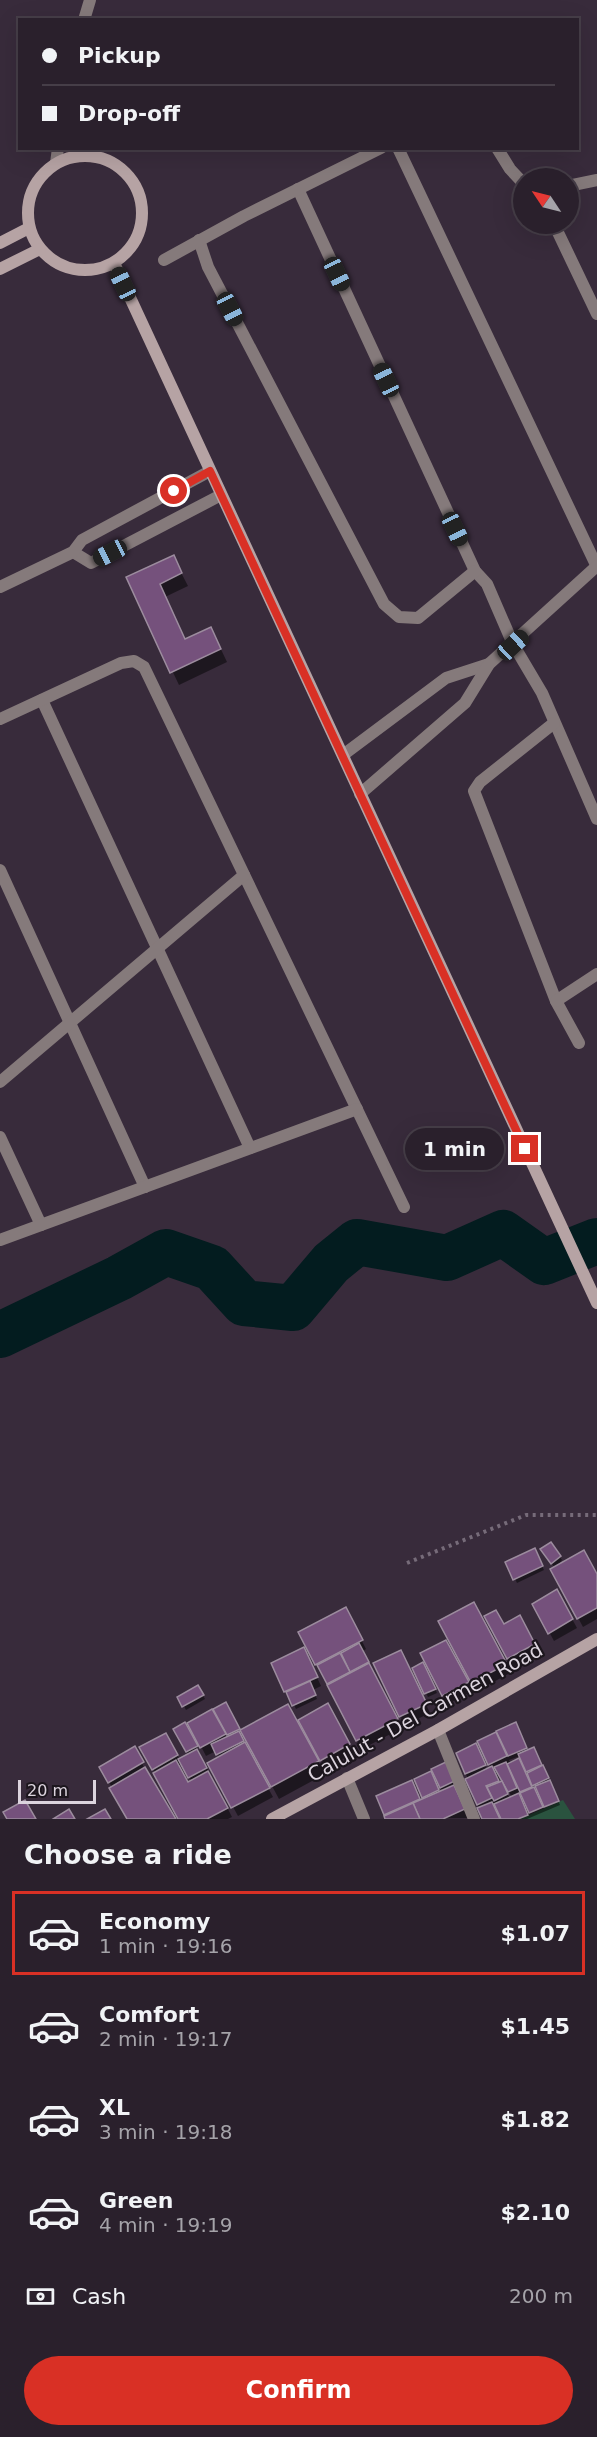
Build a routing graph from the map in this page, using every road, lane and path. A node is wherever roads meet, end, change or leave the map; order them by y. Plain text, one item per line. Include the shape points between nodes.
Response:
1 (90, 0) edge
2 (85, 18) edge
3 (58, 150) edge
4 (377, 150) edge
5 (399, 150) edge
6 (498, 150) edge
7 (56, 163) junction
8 (513, 172) edge
9 (597, 180) edge
10 (579, 184) edge
11 (298, 189) junction
12 (29, 228) junction
13 (559, 234) edge
14 (199, 240) junction
15 (0, 243) edge
16 (40, 249) junction
17 (164, 260) dead end
18 (114, 263) junction
19 (0, 269) edge
20 (597, 314) edge
21 (210, 471) junction
22 (221, 495) junction
23 (73, 552) junction
24 (597, 566) edge
25 (475, 571) junction
26 (0, 587) edge
27 (513, 645) junction
28 (489, 663) junction
29 (42, 700) junction
30 (0, 719) edge
31 (554, 723) junction
32 (343, 755) junction
33 (360, 794) junction
34 (597, 819) edge
35 (0, 870) edge
36 (244, 875) junction
37 (157, 948) junction
38 (597, 974) edge
39 (556, 1001) junction
40 (70, 1023) junction
41 (579, 1043) dead end
42 (0, 1082) edge
43 (357, 1109) junction
44 (0, 1137) edge
45 (250, 1148) junction
46 (145, 1187) junction
47 (405, 1207) dead end
48 (41, 1225) junction
49 (0, 1240) edge
50 (597, 1303) edge
51 (597, 1515) edge
52 (407, 1563) dead end
53 (597, 1639) edge
54 (438, 1730) junction
55 (347, 1778) junction
56 (272, 1819) edge
57 (364, 1819) edge
58 (474, 1819) edge

1 - 2 street
3 - 7 street
4 - 11 street
5 - 24 street
6 - 8 street
7 - 12 street via 37,180 30,195
7 - 18 street via 81,155 106,158 128,173 141,196 142,221 132,246
9 - 10 street
11 - 14 street
11 - 25 street
12 - 15 street
12 - 16 street
13 - 20 street
14 - 17 street
14 - 25 street via 208,267 384,604 399,617 418,618
16 - 18 street via 55,262 74,269 94,270
16 - 19 street
18 - 21 street
21 - 22 street
21 - 23 street via 82,540
22 - 23 street via 91,563
22 - 32 street
23 - 26 street
24 - 27 street
25 - 27 street via 487,584
27 - 28 street
27 - 31 street via 542,693
28 - 32 street via 446,678
28 - 33 street via 465,703
29 - 30 street
29 - 36 street via 121,663 134,662 144,667
29 - 37 street
31 - 34 street
31 - 39 street via 474,791
32 - 33 street
33 - 50 street
35 - 40 street
36 - 37 street
36 - 43 street
37 - 40 street
37 - 45 street
38 - 39 street
39 - 41 street
40 - 42 street
40 - 46 street
43 - 45 street
43 - 47 street
44 - 48 street
45 - 46 street
46 - 48 street
48 - 49 street
51 - 52 path via 526,1515
53 - 54 street, Calulut - Del Carmen Road
54 - 55 street, Calulut - Del Carmen Road
54 - 58 street
55 - 56 street, Calulut - Del Carmen Road
55 - 57 street

